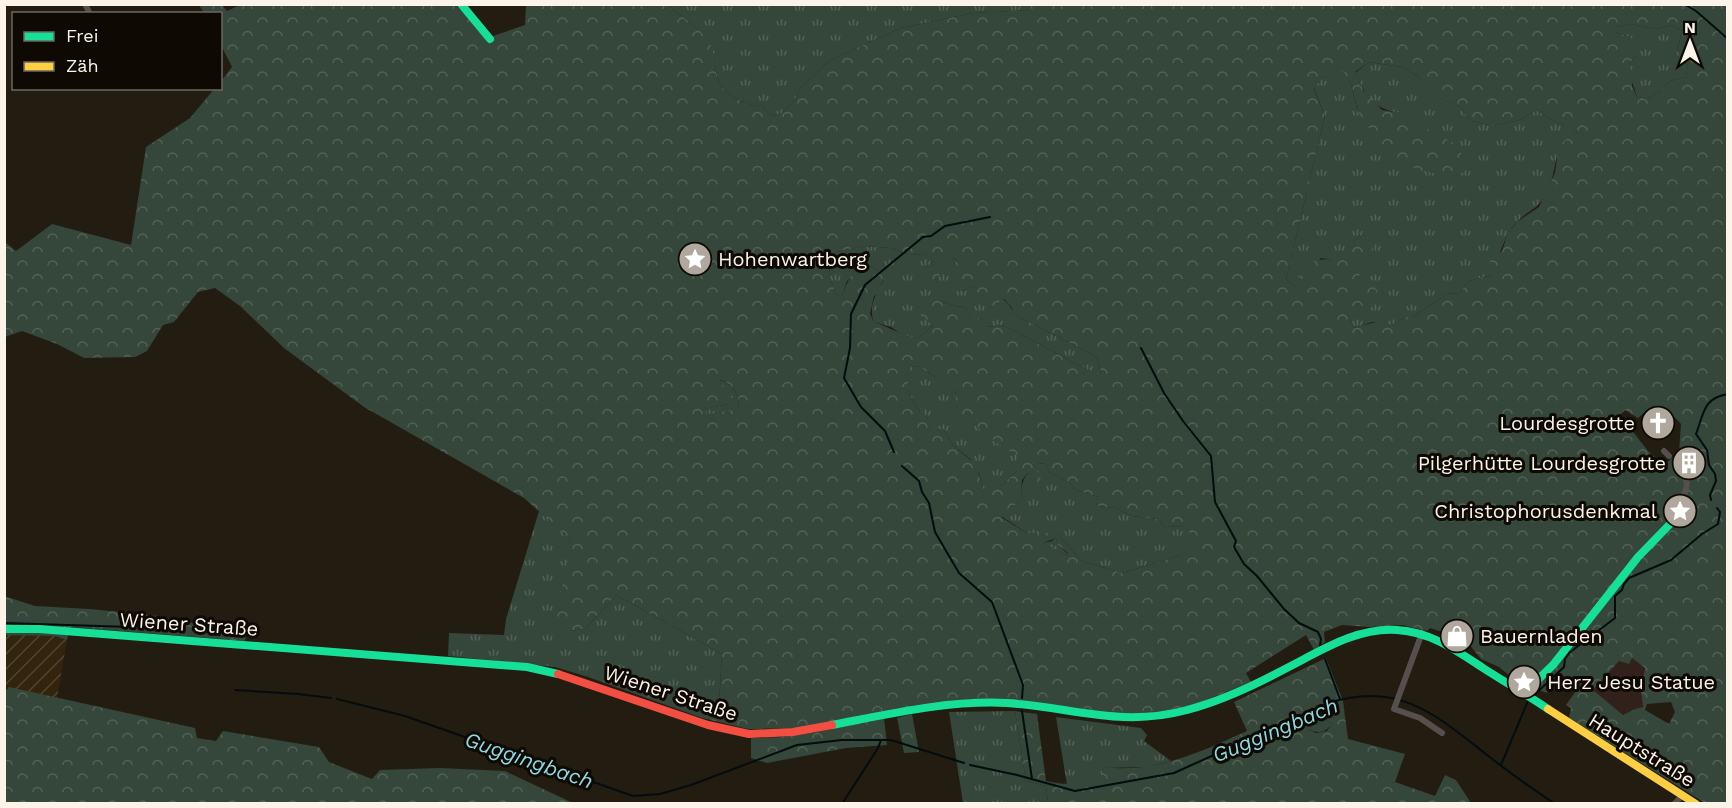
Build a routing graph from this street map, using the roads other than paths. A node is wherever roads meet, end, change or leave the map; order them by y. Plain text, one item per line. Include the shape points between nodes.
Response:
1 (461, 4) edge
2 (490, 39) dead end
3 (1675, 462) dead end
4 (1673, 521) joint
5 (4, 629) edge
6 (1422, 633) junction
7 (1315, 655) joint
8 (1526, 694) junction
9 (1442, 733) dead end
10 (1683, 795) junction
11 (1674, 804) edge
12 (1696, 804) edge

1 - 2 main road
3 - 4 street via 1687,483
4 - 8 main road via 1638,557
5 - 7 main road, Wiener Straße via 527,667 573,678 708,725 749,734 793,732 923,708 985,703 1038,706 1118,719 1162,716 1229,696
6 - 7 main road, Hauptstraße via 1394,628 1365,632
6 - 8 main road, Hauptstraße via 1440,639
6 - 9 street via 1394,709 1420,718
8 - 10 main road, Hauptstraße
10 - 11 street
10 - 12 main road, Hauptstraße

